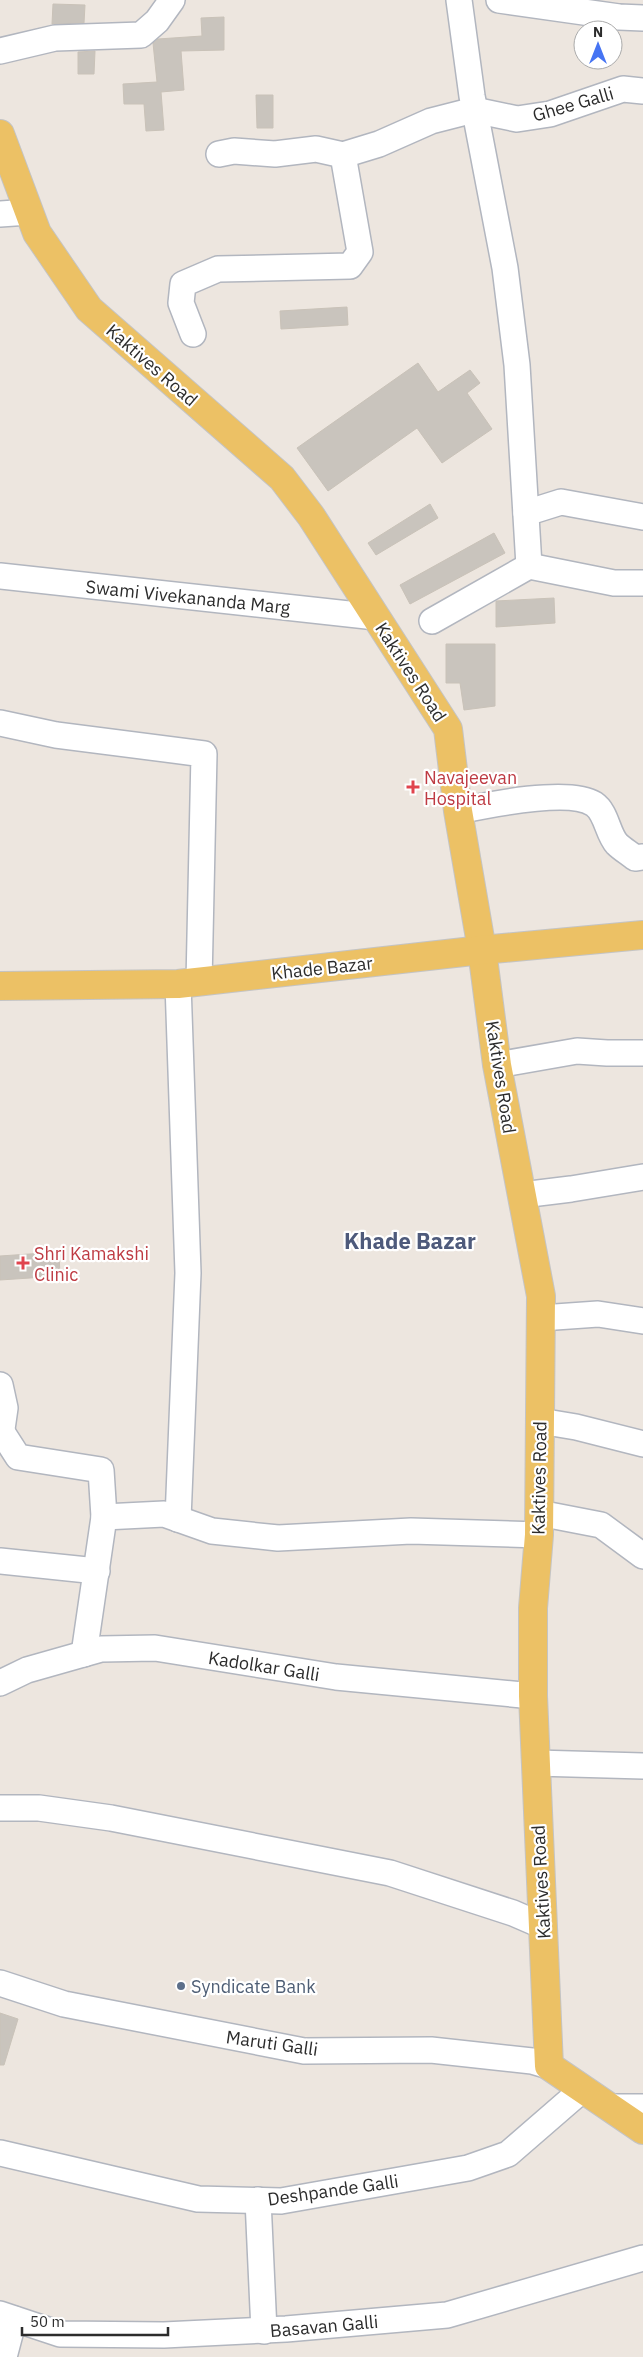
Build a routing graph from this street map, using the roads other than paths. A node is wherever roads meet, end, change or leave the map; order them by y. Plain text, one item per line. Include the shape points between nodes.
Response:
1 (172, 0) edge
2 (459, 0) edge
3 (499, 0) edge
4 (643, 18) edge
5 (0, 51) edge
6 (643, 91) edge
7 (474, 110) junction
8 (0, 134) edge
9 (219, 154) dead end
10 (343, 155) junction
11 (29, 212) junction
12 (0, 214) edge
13 (193, 334) dead end
14 (526, 513) junction
15 (643, 517) edge
16 (529, 566) junction
17 (0, 576) edge
18 (643, 583) edge
19 (376, 617) junction
20 (432, 621) dead end
21 (0, 723) edge
22 (458, 812) junction
23 (643, 857) edge
24 (643, 935) edge
25 (482, 950) junction
26 (188, 983) junction
27 (0, 986) edge
28 (643, 1053) edge
29 (497, 1065) junction
30 (643, 1177) edge
31 (522, 1195) junction
32 (541, 1318) junction
33 (643, 1321) edge
34 (0, 1386) edge
35 (540, 1421) junction
36 (1, 1429) edge
37 (643, 1444) edge
38 (104, 1517) junction
39 (178, 1519) junction
40 (539, 1524) junction
41 (643, 1556) edge
42 (0, 1561) edge
43 (97, 1571) junction
44 (84, 1654) junction
45 (0, 1684) edge
46 (533, 1696) junction
47 (536, 1763) junction
48 (643, 1766) edge
49 (0, 1808) edge
50 (543, 1926) junction
51 (0, 1983) edge
52 (550, 2066) junction
53 (583, 2089) junction
54 (609, 2107) junction
55 (643, 2107) edge
56 (643, 2130) edge
57 (0, 2153) edge
58 (258, 2200) junction
59 (643, 2258) edge
60 (7, 2317) edge
61 (264, 2331) junction
62 (4, 2357) edge

1 - 5 street via 157,21 141,35 55,38
2 - 7 street
3 - 4 street
6 - 7 street, Ghee Galli via 623,89 550,114 517,119
7 - 10 street via 432,121 379,144
7 - 14 street via 505,268 517,365
8 - 11 main road, Kaktives Road
9 - 10 street via 234,151 275,154 316,149
10 - 13 street via 360,252 350,266 218,269 183,284 180,303
11 - 12 street
11 - 19 main road, Kaktives Road via 37,233 89,309 282,478 311,516
14 - 15 street via 561,502
14 - 16 street
16 - 18 street via 614,583
16 - 20 street
17 - 19 street, Swami Vivekananda Marg
19 - 22 main road, Kaktives Road via 448,729
21 - 26 street via 56,735 204,754
22 - 23 street via 495,803 580,799 595,804 616,843 635,858
22 - 25 main road, Kaktives Road
24 - 25 main road, Khade Bazar
25 - 26 main road, Khade Bazar
25 - 29 main road, Kaktives Road
26 - 27 main road, Khade Bazar
26 - 39 street via 188,1273
28 - 29 street via 577,1051
29 - 31 main road, Kaktives Road
30 - 31 street
31 - 32 main road, Kaktives Road via 541,1296
32 - 33 street via 598,1314
32 - 35 main road, Kaktives Road
34 - 36 street via 5,1408
35 - 37 street
35 - 40 main road, Kaktives Road
36 - 38 street via 18,1457 101,1470
38 - 39 street via 164,1514
38 - 43 street
39 - 40 street via 212,1532 278,1538
40 - 41 street via 601,1525
40 - 46 main road, Kaktives Road via 533,1608
42 - 43 street
43 - 44 street
44 - 45 street, Kadolkar Galli via 27,1670
44 - 46 street, Kadolkar Galli via 101,1649 155,1648 336,1677
46 - 47 main road, Kaktives Road
47 - 48 street
47 - 50 main road, Kaktives Road
49 - 50 street via 39,1808 111,1818 390,1872
50 - 52 main road, Kaktives Road
51 - 52 street, Maruti Galli via 64,2004 304,2051 432,2050 532,2061
52 - 53 main road
53 - 54 main road
53 - 58 street, Deshpande Galli via 508,2154 468,2168 281,2201
54 - 55 street
54 - 56 main road
57 - 58 street, Deshpande Galli via 198,2199
58 - 61 street
59 - 61 street, Basavan Galli via 447,2315
60 - 61 street, Basavan Galli via 60,2334 164,2336
60 - 62 street

